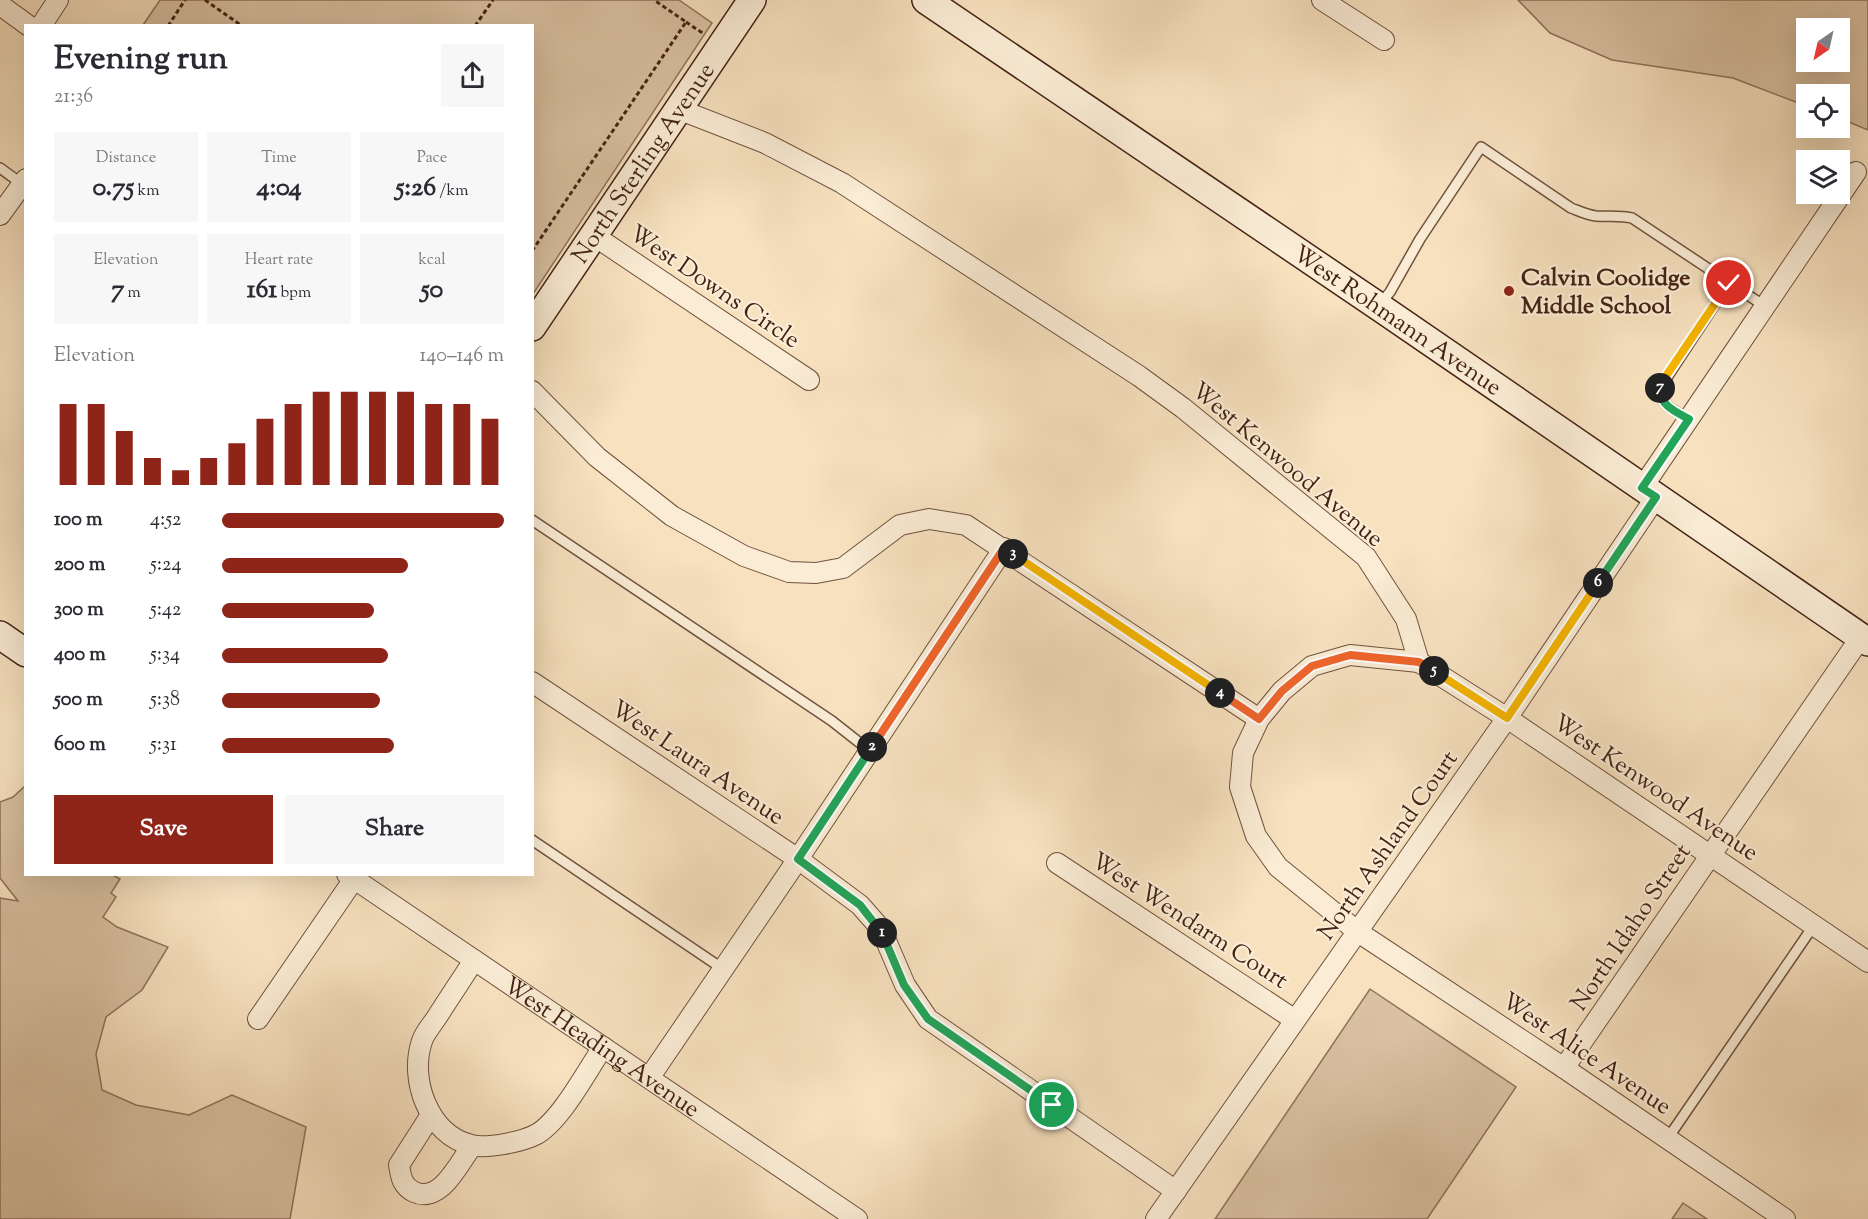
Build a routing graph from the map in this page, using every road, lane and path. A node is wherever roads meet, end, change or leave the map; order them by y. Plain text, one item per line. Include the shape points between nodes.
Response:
1 (58, 0) edge
2 (185, 0) edge
3 (205, 0) edge
4 (493, 0) edge
5 (654, 0) edge
6 (752, 0) edge
7 (926, 0) edge
8 (1323, 0) edge
9 (0, 5) edge
10 (686, 22) junction
11 (26, 24) edge
12 (41, 24) edge
13 (169, 24) edge
14 (239, 24) edge
15 (476, 24) edge
16 (712, 39) dead end
17 (1384, 40) dead end
18 (678, 109) junction
19 (0, 168) edge
20 (1856, 172) dead end
21 (24, 181) edge
22 (0, 215) edge
23 (593, 235) junction
24 (534, 248) edge
25 (1729, 283) junction
26 (1378, 306) junction
27 (1766, 307) junction
28 (534, 324) edge
29 (809, 380) dead end
30 (534, 393) edge
31 (1689, 419) junction
32 (1649, 493) junction
33 (534, 520) edge
34 (1004, 548) junction
35 (0, 635) edge
36 (1864, 639) edge
37 (24, 651) edge
38 (1419, 662) junction
39 (534, 683) edge
40 (1507, 718) junction
41 (1259, 719) junction
42 (870, 751) junction
43 (534, 841) edge
44 (1710, 855) junction
45 (798, 859) junction
46 (1057, 862) dead end
47 (351, 877) edge
48 (1814, 925) junction
49 (1358, 932) junction
50 (474, 960) junction
51 (1868, 962) edge
52 (723, 969) junction
53 (258, 1019) dead end
54 (1295, 1020) junction
55 (603, 1047) junction
56 (1564, 1068) junction
57 (649, 1078) junction
58 (431, 1115) junction
59 (1668, 1138) junction
60 (472, 1146) junction
61 (1176, 1191) junction
62 (834, 1212) edge
63 (857, 1219) edge
64 (1156, 1219) edge
65 (1785, 1219) edge

1 - 12 street
2 - 13 path
3 - 14 path
4 - 15 path
5 - 10 path
6 - 18 street, North Sterling Avenue
7 - 26 street, West Rohmann Avenue
8 - 17 street
9 - 11 street
10 - 16 path
10 - 24 path
18 - 23 street, North Sterling Avenue
18 - 38 street, West Kenwood Avenue via 765,143 842,183 1183,408 1366,557 1406,620
19 - 21 lane
20 - 27 street, North Ashland Court
21 - 22 street
23 - 28 street, North Sterling Avenue
23 - 29 street, West Downs Circle
25 - 26 lane via 1632,218 1588,215 1571,208 1481,147
25 - 27 lane
25 - 31 lane via 1660,388 1663,402
26 - 32 street, West Rohmann Avenue
27 - 31 street, North Ashland Court
30 - 34 street via 597,457 672,516 744,556 789,572 843,568 900,525 929,519 966,525
31 - 32 street, North Ashland Court
32 - 36 street, West Rohmann Avenue
32 - 40 street, North Ashland Court
33 - 42 lane
34 - 41 street
34 - 42 street
35 - 37 street
36 - 44 street, North Idaho Street
38 - 40 street, West Kenwood Avenue
38 - 41 street, West Alice Avenue via 1350,655 1312,666 1282,691
39 - 45 street, West Laura Avenue
40 - 44 street, West Kenwood Avenue
40 - 49 street, North Ashland Court
41 - 49 street, West Alice Avenue via 1243,753 1240,787 1256,836 1278,867
42 - 45 street
43 - 52 lane
44 - 48 street, West Kenwood Avenue
44 - 56 street, North Idaho Street
45 - 52 street
45 - 61 street, West Laura Avenue via 860,905 881,929 904,985 928,1019
46 - 54 street, West Wendarm Court
47 - 50 street, West Heading Avenue
47 - 53 street
48 - 51 street, West Kenwood Avenue
48 - 59 lane
49 - 54 street, North Ashland Court
49 - 56 street, West Alice Avenue
50 - 55 street, West Heading Avenue
50 - 58 street via 423,1039 417,1065 421,1093
52 - 57 street
54 - 61 street, North Ashland Court
55 - 57 street, West Heading Avenue
55 - 60 street via 556,1116 538,1133 512,1144
56 - 59 street, West Alice Avenue
57 - 62 street, West Heading Avenue
58 - 60 street via 450,1135
58 - 60 street via 399,1165 401,1180 409,1189 429,1195 440,1190
59 - 65 street, West Alice Avenue
61 - 64 street, North Ashland Court
62 - 63 street, West Heading Avenue

